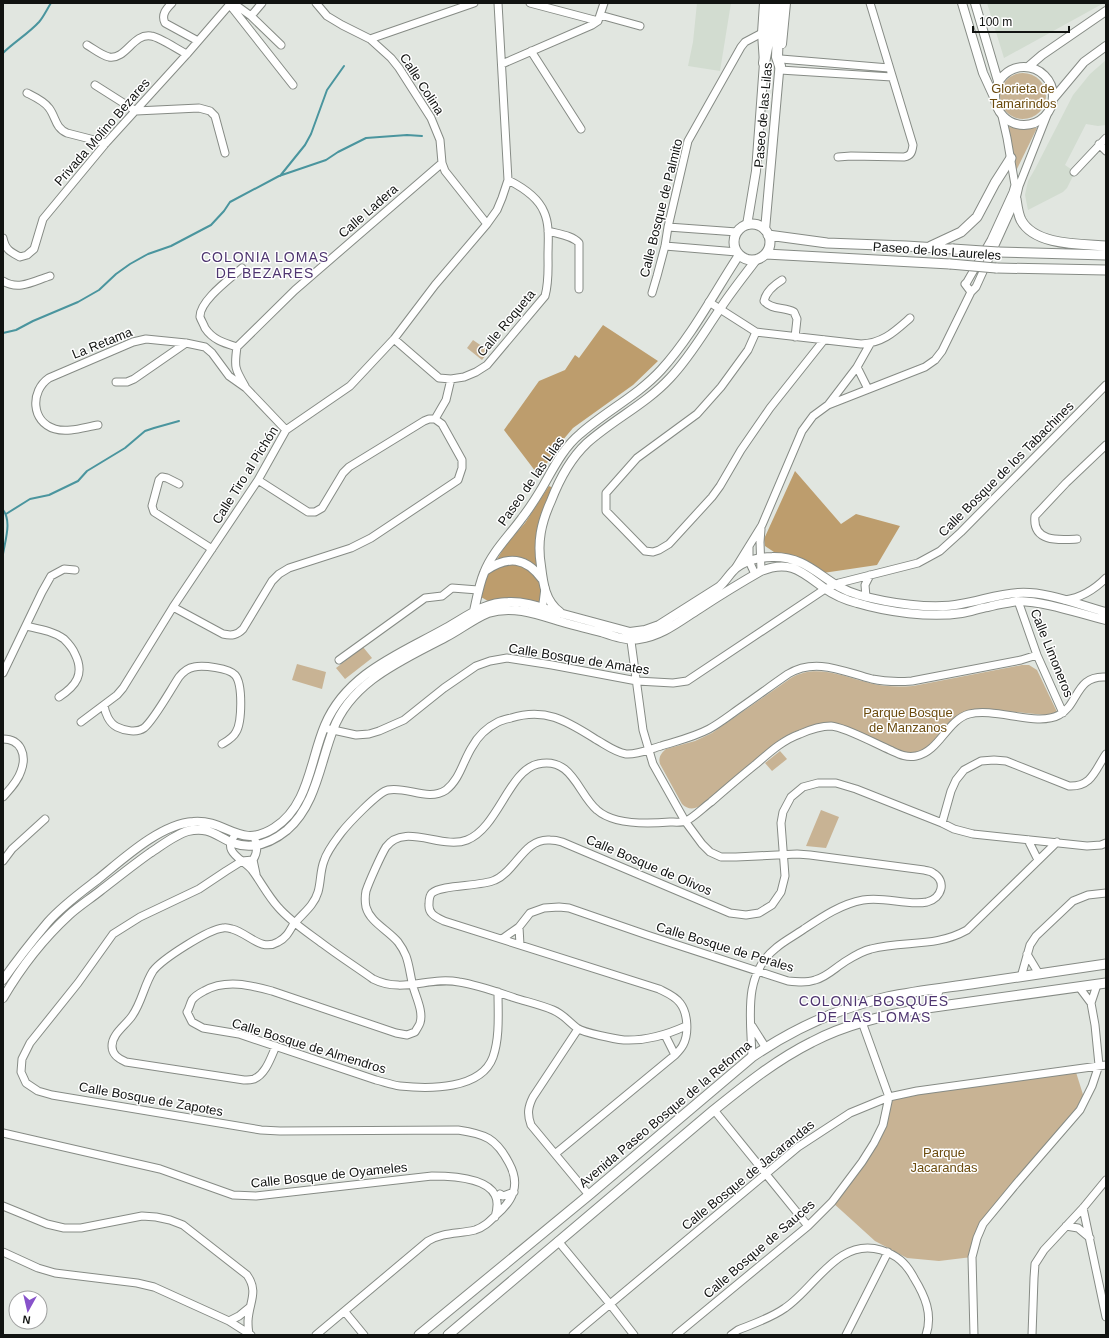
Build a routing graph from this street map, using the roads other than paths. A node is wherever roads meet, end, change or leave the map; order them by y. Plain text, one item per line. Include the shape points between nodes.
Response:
1 (172, 3) edge
2 (262, 3) edge
3 (316, 3) edge
4 (474, 3) edge
5 (498, 3) edge
6 (530, 3) edge
7 (604, 3) edge
8 (764, 3) edge
9 (772, 3) edge
10 (779, 3) edge
11 (786, 3) edge
12 (870, 3) edge
13 (974, 3) edge
14 (231, 4) edge
15 (963, 4) edge
16 (1106, 11) edge
17 (251, 16) junction
18 (599, 18) junction
19 (640, 26) dead end
20 (762, 33) junction
21 (370, 39) junction
22 (198, 41) junction
23 (87, 45) dead end
24 (281, 45) dead end
25 (1106, 46) edge
26 (531, 51) junction
27 (187, 54) junction
28 (764, 63) junction
29 (502, 64) junction
30 (780, 65) junction
31 (1028, 67) junction
32 (890, 68) junction
33 (892, 77) junction
34 (998, 81) junction
35 (95, 85) dead end
36 (293, 85) dead end
37 (27, 94) dead end
38 (994, 99) junction
39 (1053, 99) junction
40 (136, 111) junction
41 (1046, 115) junction
42 (1002, 116) junction
43 (581, 130) dead end
44 (1106, 138) edge
45 (106, 142) junction
46 (1099, 144) junction
47 (1106, 150) edge
48 (225, 153) dead end
49 (838, 157) dead end
50 (1010, 158) junction
51 (442, 163) junction
52 (1074, 172) dead end
53 (508, 180) junction
54 (1016, 200) junction
55 (487, 224) junction
56 (747, 225) junction
57 (668, 227) junction
58 (548, 231) junction
59 (737, 232) junction
60 (766, 232) junction
61 (3, 238) edge
62 (827, 243) junction
63 (665, 246) junction
64 (1106, 246) edge
65 (930, 247) junction
66 (738, 253) junction
67 (766, 254) junction
68 (1106, 255) edge
69 (828, 257) junction
70 (756, 260) junction
71 (242, 268) dead end
72 (1106, 270) edge
73 (50, 276) dead end
74 (782, 280) dead end
75 (3, 281) edge
76 (579, 289) dead end
77 (971, 292) junction
78 (652, 293) dead end
79 (709, 302) junction
80 (720, 309) junction
81 (910, 318) dead end
82 (756, 332) junction
83 (795, 337) junction
84 (394, 339) junction
85 (824, 340) junction
86 (186, 343) junction
87 (870, 344) junction
88 (237, 347) junction
89 (857, 367) junction
90 (452, 379) junction
91 (116, 382) dead end
92 (1106, 385) edge
93 (246, 388) junction
94 (868, 389) junction
95 (828, 405) junction
96 (435, 419) junction
97 (98, 426) dead end
98 (286, 430) junction
99 (1106, 445) edge
100 (258, 480) junction
101 (179, 484) dead end
102 (762, 525) junction
103 (1077, 539) dead end
104 (751, 543) junction
105 (212, 549) junction
106 (760, 558) junction
107 (749, 561) junction
108 (736, 568) junction
109 (75, 570) dead end
110 (484, 572) junction
111 (758, 572) junction
112 (870, 575) junction
113 (1106, 578) edge
114 (543, 580) junction
115 (835, 584) junction
116 (545, 588) junction
117 (825, 589) junction
118 (478, 590) junction
119 (866, 597) junction
120 (1065, 600) junction
121 (1018, 601) junction
122 (173, 607) junction
123 (474, 611) junction
124 (542, 612) junction
125 (1106, 612) edge
126 (562, 614) junction
127 (1106, 620) edge
128 (26, 626) junction
129 (631, 636) junction
130 (1037, 655) junction
131 (339, 660) dead end
132 (3, 673) edge
133 (1106, 678) edge
134 (637, 681) junction
135 (59, 697) dead end
136 (104, 704) junction
137 (1063, 713) junction
138 (81, 722) dead end
139 (324, 728) junction
140 (333, 730) junction
141 (3, 739) edge
142 (222, 744) dead end
143 (648, 750) junction
144 (1106, 754) edge
145 (3, 797) edge
146 (45, 819) dead end
147 (685, 821) junction
148 (942, 823) junction
149 (236, 834) junction
150 (254, 837) junction
151 (1028, 840) junction
152 (232, 842) junction
153 (1057, 842) junction
154 (1106, 843) edge
155 (257, 846) junction
156 (234, 855) junction
157 (784, 855) junction
158 (253, 860) junction
159 (1038, 860) junction
160 (3, 861) edge
161 (242, 861) junction
162 (226, 871) junction
163 (257, 878) junction
164 (1106, 893) edge
165 (294, 924) junction
166 (519, 927) junction
167 (502, 939) junction
168 (520, 945) junction
169 (1027, 954) junction
170 (1106, 964) edge
171 (758, 972) junction
172 (1039, 974) junction
173 (1021, 977) junction
174 (3, 980) edge
175 (412, 984) junction
176 (1102, 984) edge
177 (1079, 987) junction
178 (939, 989) junction
179 (919, 991) junction
180 (498, 992) junction
181 (3, 998) edge
182 (1091, 1003) junction
183 (942, 1006) junction
184 (920, 1009) junction
185 (862, 1022) junction
186 (686, 1026) junction
187 (752, 1026) junction
188 (578, 1029) junction
189 (665, 1035) junction
190 (276, 1046) junction
191 (766, 1048) junction
192 (675, 1055) junction
193 (752, 1057) junction
194 (1103, 1065) edge
195 (889, 1097) junction
196 (714, 1110) junction
197 (3, 1133) edge
198 (555, 1154) junction
199 (767, 1174) junction
200 (1106, 1180) edge
201 (514, 1192) junction
202 (500, 1194) dead end
203 (589, 1195) junction
204 (3, 1206) edge
205 (1083, 1208) junction
206 (495, 1217) junction
207 (808, 1226) junction
208 (1066, 1226) junction
209 (1090, 1238) junction
210 (558, 1241) junction
211 (3, 1252) edge
212 (888, 1252) junction
213 (610, 1304) junction
214 (250, 1307) junction
215 (345, 1312) junction
216 (1106, 1317) edge
217 (229, 1321) junction
218 (250, 1334) edge
219 (316, 1335) edge
220 (364, 1335) edge
221 (419, 1335) edge
222 (448, 1335) edge
223 (573, 1335) edge
224 (634, 1335) edge
225 (676, 1335) edge
226 (731, 1335) edge
227 (846, 1335) edge
228 (926, 1335) edge
229 (974, 1335) edge
230 (1032, 1335) edge

1 - 22 street via 164,14 165,23
2 - 17 street
3 - 21 street, Calle Colina via 327,16
4 - 21 street
5 - 29 street, Calle Tiro al Pichón
6 - 18 street
7 - 18 street
8 - 20 street, Paseo de las Lilas
9 - 28 main road
10 - 30 main road via 777,58
11 - 30 street, Paseo de las Lilas
12 - 32 street
13 - 15 street via 968,6
13 - 34 street
14 - 17 street
14 - 22 street, Privada Molino Bezares
14 - 36 street
15 - 38 street via 983,73
16 - 31 street via 1042,54
17 - 24 street
18 - 19 street
18 - 26 street via 592,25
20 - 28 street, Paseo de las Lilas
20 - 57 street, Calle Bosque de Palmito via 741,47 688,141
21 - 51 street, Calle Colina via 399,68 431,118 440,140
22 - 27 street, Privada Molino Bezares
23 - 27 street via 109,57 116,57 140,37 147,35
25 - 39 street via 1084,62
26 - 29 street
26 - 43 street
27 - 40 street, Privada Molino Bezares
28 - 56 street, Paseo de las Lilas via 756,171
29 - 53 street, Calle Tiro al Pichón
30 - 32 street
30 - 33 street
30 - 60 street, Paseo de las Lilas
31 - 34 street via 1011,70
31 - 39 street via 1044,75 1053,90
32 - 33 street
33 - 49 street via 912,152 904,157
34 - 38 street
35 - 40 street
37 - 45 street via 49,108 62,131
38 - 42 street
39 - 41 street
40 - 45 street, Privada Molino Bezares
40 - 48 street via 199,108 210,111 215,116
41 - 42 street via 1036,123 1024,126 1012,123
41 - 54 street
42 - 50 street
44 - 46 street
45 - 61 street, Privada Molino Bezares via 43,219 34,249 20,257 11,252
46 - 47 street
46 - 52 street
50 - 65 main road via 977,217 961,232
50 - 77 street via 1014,179 1013,192 991,240 965,284
51 - 55 street, Calle Colina via 445,171
51 - 88 street, Calle Ladera via 295,290
53 - 55 street, Calle Tiro al Pichón via 497,210
53 - 58 street, Calle Roqueta via 524,188 536,200 544,212
54 - 64 main road via 1020,219 1033,233 1056,242
54 - 77 street via 976,287
55 - 84 street, Calle Tiro al Pichón via 435,285
56 - 59 main road
56 - 60 main road via 759,226
57 - 59 street
57 - 63 street, Calle Bosque de Palmito
58 - 76 street via 572,237 580,243
58 - 90 street, Calle Roqueta via 548,286 545,296 487,365 470,375
59 - 66 main road via 734,242
60 - 62 main road, Paseo de los Laureles
60 - 67 main road via 770,245
62 - 65 main road, Paseo de los Laureles
62 - 69 main road
63 - 66 street
63 - 78 street, Calle Bosque de Palmito
65 - 68 main road, Paseo de los Laureles, bridge
66 - 70 main road via 749,260
66 - 79 street, Paseo de las Lilas
67 - 69 main road, Paseo de los Laureles
67 - 70 main road
69 - 72 main road, Paseo de los Laureles, bridge via 996,268
70 - 80 street, Paseo de las Lilas
71 - 88 street via 208,299 200,317 210,335
73 - 75 street via 29,284 18,285
74 - 83 street via 774,285 764,301 767,305 794,312 797,319
77 - 94 street via 942,352 935,360 925,367
79 - 80 street
79 - 110 street, Paseo de las Lilas via 683,342 654,377 572,441 521,520 501,543
80 - 82 street
80 - 114 street, Paseo de las Lilas via 685,360 663,386 587,443 565,470 540,532 539,549
81 - 87 street via 890,335
82 - 83 street
82 - 85 street via 748,350 697,414 637,458 606,493 606,511 646,551 659,550 668,544 712,498 770,408
83 - 85 street
84 - 90 street via 439,378
84 - 98 street, Calle Tiro al Pichón via 350,386
85 - 87 street
86 - 91 street via 134,379
86 - 93 street, La Retama via 204,347 212,353 229,376
86 - 97 street, La Retama via 146,340 133,342 49,378 39,388 36,409 40,419 47,426 67,430
87 - 89 street
88 - 93 street via 235,363
89 - 94 street
89 - 95 street
90 - 96 street via 444,406
92 - 112 street, Calle Bosque de los Tabachines via 940,551 918,563
93 - 98 street, La Retama
94 - 95 street
95 - 102 street via 813,416 802,431
96 - 100 street via 424,421 349,467 322,508 315,512 308,512
96 - 122 street via 442,424 462,460 458,480 371,538 351,548 289,568 279,574 238,634 223,634
98 - 100 street, Calle Tiro al Pichón
99 - 103 street via 1035,516 1036,529 1044,537 1052,540
100 - 105 street, Calle Tiro al Pichón
101 - 105 street via 162,477 159,480 152,506 154,512
102 - 104 street
102 - 106 street
104 - 107 street
104 - 108 street
105 - 122 street, Calle Tiro al Pichón
106 - 107 street
106 - 111 street
106 - 115 street via 780,557 799,561
107 - 108 street
107 - 111 street
108 - 129 street via 720,587 659,625
109 - 128 street via 64,569 51,576
110 - 114 street via 501,562 516,560 531,566
110 - 118 street, Paseo de las Lilas
111 - 117 street via 778,567 791,568 806,574
111 - 129 street via 663,633 647,638
112 - 115 street, Calle Bosque de los Tabachines
112 - 119 street via 865,584
113 - 120 street via 1088,592
114 - 116 street, Paseo de las Lilas
115 - 117 street, Calle Bosque de los Tabachines
115 - 119 street
116 - 124 street, Paseo de las Lilas
116 - 126 street, Paseo de las Lilas via 550,602
117 - 121 street via 856,603 888,611 942,615
117 - 134 street, Calle Bosque de Amates via 687,681
118 - 123 street, Paseo de las Lilas
118 - 131 street via 452,588 442,596 425,598
119 - 120 street via 890,602 942,606 960,605 1017,593
120 - 125 street
121 - 127 street via 1052,606
121 - 130 street, Calle Limoneros
122 - 136 street, Calle Tiro al Pichón via 123,688
123 - 124 street via 493,603 507,602 528,604
123 - 139 street via 392,656 367,673 342,696
124 - 126 street
124 - 129 street
124 - 140 street via 495,611 396,663 348,701
126 - 129 street
128 - 132 street
128 - 135 street via 48,631 64,640 79,662 77,682
129 - 134 street
130 - 137 street, Calle Limoneros
130 - 143 street via 902,682 871,679 829,667 802,667 709,729
133 - 137 street via 1097,677 1086,682
134 - 140 street, Calle Bosque de Amates via 507,658 476,666 404,720 379,731 356,734
134 - 143 street
136 - 138 street, Calle Tiro al Pichón
136 - 142 street via 109,720 117,727 135,731 150,721 185,671 202,666 228,670 239,682 240,716 235,734
137 - 147 street via 1045,719 985,712 968,714 958,720 927,752 914,756 899,755 837,727 811,730 781,743
139 - 140 street, Calle Bosque de Amates
139 - 150 street via 306,785 294,807 280,824
140 - 155 street via 314,788 302,812 286,830
141 - 145 street via 15,741 21,748 23,758 22,770 15,784
143 - 147 street
143 - 165 street via 627,754 617,751 565,720 552,716 520,715 500,721 484,731 472,746 453,783 444,792 431,795 386,790 376,797 341,833 330,849 324,861 318,893 313,904
144 - 148 street via 1091,778 1083,784 1074,786 1006,761 987,760 975,763 964,770 953,785
146 - 160 street via 12,849
147 - 157 street via 702,844 710,852 721,857
147 - 175 street, Calle Bosque de Almendros via 634,822 605,815 590,802 574,777 565,769 539,763 520,776 488,823 467,840 454,843 404,836 394,839 382,854 366,890 365,901 373,919 397,941 405,953
148 - 151 street, Calle Bosque de Olivos via 973,834
148 - 157 street, Calle Bosque de Olivos via 856,789 836,783 818,783 803,787 791,797 783,812 781,823
149 - 150 street
149 - 152 street
149 - 174 street via 216,825 198,822 180,824 157,835 131,852 64,906 48,922
150 - 155 street
151 - 153 street, Calle Bosque de Olivos
151 - 159 street
152 - 155 street via 244,846
152 - 156 street
152 - 181 street via 208,831 182,832 139,861 57,927 29,960
153 - 154 street, Calle Bosque de Olivos via 1087,846
153 - 159 street, Calle Bosque de Perales
155 - 158 street
156 - 161 street
156 - 162 street, Calle Bosque de Zapotes
157 - 167 street, Calle Bosque de Olivos via 785,876 781,892 772,905 759,913 746,915 730,913 550,839 530,846 505,874 495,880 432,893 428,909 434,916
157 - 171 street via 810,855 924,870 934,873 940,880 941,890 936,898 928,902 879,899 844,905 775,949
158 - 161 street, Calle Bosque de Zapotes
158 - 163 street
159 - 171 street, Calle Bosque de Perales via 967,930 955,936 939,941 871,949 846,960 815,981 788,980
161 - 162 street, Calle Bosque de Zapotes
161 - 163 street
162 - 201 street, Calle Bosque de Zapotes via 199,889 140,917 113,934 30,1043 22,1059 21,1072 26,1083 38,1091 52,1095 261,1130 458,1130 478,1133 492,1140 505,1155 514,1177
163 - 165 street via 274,903
164 - 169 street via 1088,895 1073,901 1036,936
165 - 175 street via 373,979 394,986
165 - 190 street via 287,936 278,943 268,945 258,943 240,931 223,928 213,930 168,957 149,977 133,1015 115,1036 112,1050 117,1058 126,1062 244,1080 254,1079 262,1072
166 - 167 street, Calle Bosque de Perales
166 - 168 street
166 - 171 street, Calle Bosque de Perales via 530,913 544,908 569,908
167 - 168 street, Calle Bosque de Olivos
168 - 186 street, Calle Bosque de Olivos via 659,989 680,1003
169 - 172 street
169 - 173 street
170 - 172 main road, Avenida Paseo Bosque de la Reforma
171 - 187 street via 751,992
172 - 173 main road, Avenida Paseo Bosque de la Reforma
173 - 178 main road, Avenida Paseo Bosque de la Reforma
175 - 180 street via 446,980
175 - 190 street, Calle Bosque de Almendros via 421,1013 420,1024 415,1032 407,1035 380,1029 254,986 222,984 198,994 191,1001 187,1012 192,1022 197,1025 239,1034
176 - 177 main road
176 - 182 street
177 - 182 street
177 - 183 main road
178 - 179 main road, Avenida Paseo Bosque de la Reforma
178 - 183 main road via 936,998
179 - 184 main road via 924,1000 924,1005
179 - 191 main road, Avenida Paseo Bosque de la Reforma via 872,1001 834,1013
180 - 188 street via 554,1010
180 - 190 street, Calle Bosque de Almendros via 496,1045 493,1058 474,1079 459,1084 399,1086
182 - 194 street
183 - 184 main road
184 - 185 main road
185 - 195 street
185 - 196 main road via 838,1030 783,1058
186 - 189 street
186 - 192 street, Calle Bosque de Olivos via 683,1046
187 - 191 street
187 - 193 street
188 - 189 street via 624,1040
188 - 198 street via 529,1106 528,1116 531,1125
189 - 192 street
191 - 193 main road, Avenida Paseo Bosque de la Reforma
192 - 198 street, Calle Bosque de Olivos
193 - 203 main road, Avenida Paseo Bosque de la Reforma
194 - 195 street, Calle Bosque de Jacarandas
194 - 229 street via 1080,1110 983,1224 972,1257
195 - 199 street, Calle Bosque de Jacarandas via 850,1113 829,1126 798,1146
195 - 207 street, Calle Bosque de Sauces via 883,1125 874,1143 832,1202
196 - 199 street
196 - 210 main road
197 - 206 street, Calle Bosque de Oyameles via 160,1169 241,1196 432,1176 460,1178 483,1185 493,1192 497,1202
198 - 203 street
199 - 207 street
199 - 213 street, Calle Bosque de Jacarandas
200 - 205 street
201 - 202 street via 503,1196
201 - 206 street via 506,1206
203 - 221 main road, Avenida Paseo Bosque de la Reforma
204 - 214 street via 64,1228 81,1228 142,1216 177,1222 247,1275 252,1282 253,1290
205 - 208 street
205 - 209 street
206 - 215 street via 476,1230 445,1234 428,1241
207 - 225 street, Calle Bosque de Sauces
208 - 209 street via 1078,1228
208 - 230 street via 1044,1250 1036,1264
209 - 216 street
210 - 213 street
210 - 222 main road
211 - 217 street via 55,1273 154,1288
212 - 226 street via 873,1248 847,1252 784,1309
212 - 227 street
212 - 228 street via 908,1266 922,1291 928,1305
213 - 223 street, Calle Bosque de Jacarandas
213 - 224 street
214 - 217 street
214 - 218 street
215 - 219 street
215 - 220 street
217 - 218 street

